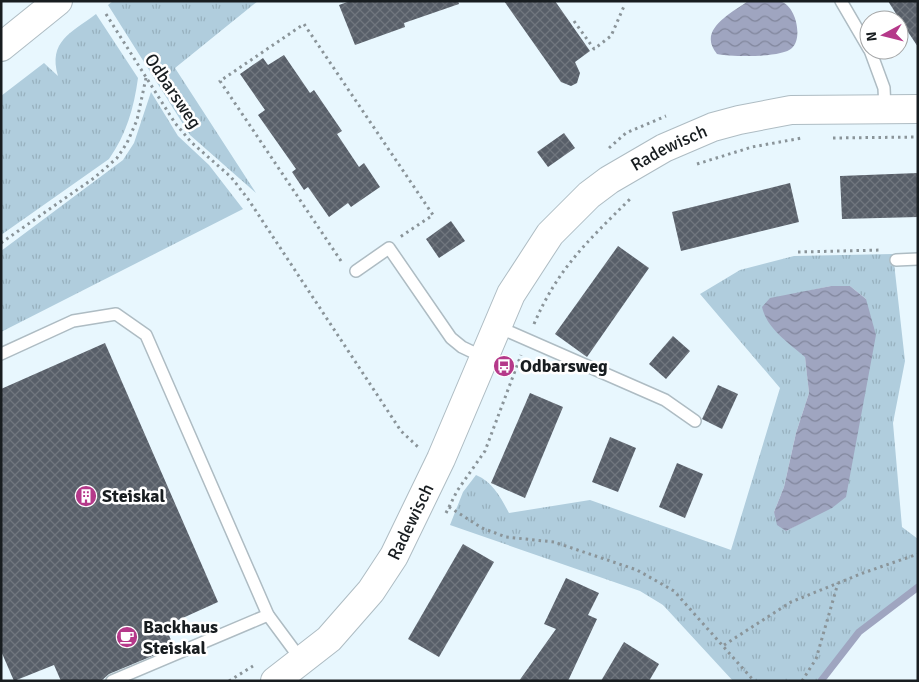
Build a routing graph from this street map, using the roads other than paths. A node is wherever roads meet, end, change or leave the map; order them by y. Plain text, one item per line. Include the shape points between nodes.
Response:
1 (58, 1) edge
2 (841, 1) edge
3 (859, 32) edge
4 (1, 46) edge
5 (873, 60) edge
6 (885, 109) junction
7 (918, 109) edge
8 (918, 259) edge
9 (899, 260) road end
10 (356, 271) road end
11 (496, 326) junction
12 (1, 354) edge
13 (483, 358) junction
14 (695, 421) dead end
15 (268, 615) junction
16 (295, 652) junction
17 (112, 681) edge
18 (275, 681) edge

1 - 4 main road
2 - 3 lane
5 - 6 lane via 884,88
6 - 7 main road, Radewisch
6 - 11 main road, Radewisch via 791,110 760,115 713,127 642,159 589,195 550,234 524,270
8 - 9 lane
10 - 13 lane via 389,248 451,338
11 - 13 main road, Radewisch
11 - 14 lane via 665,400
12 - 15 lane via 73,321 116,314 146,335
13 - 16 main road, Radewisch via 441,459 394,556 372,591 342,626
15 - 16 lane
15 - 17 lane
16 - 18 main road, Radewisch

